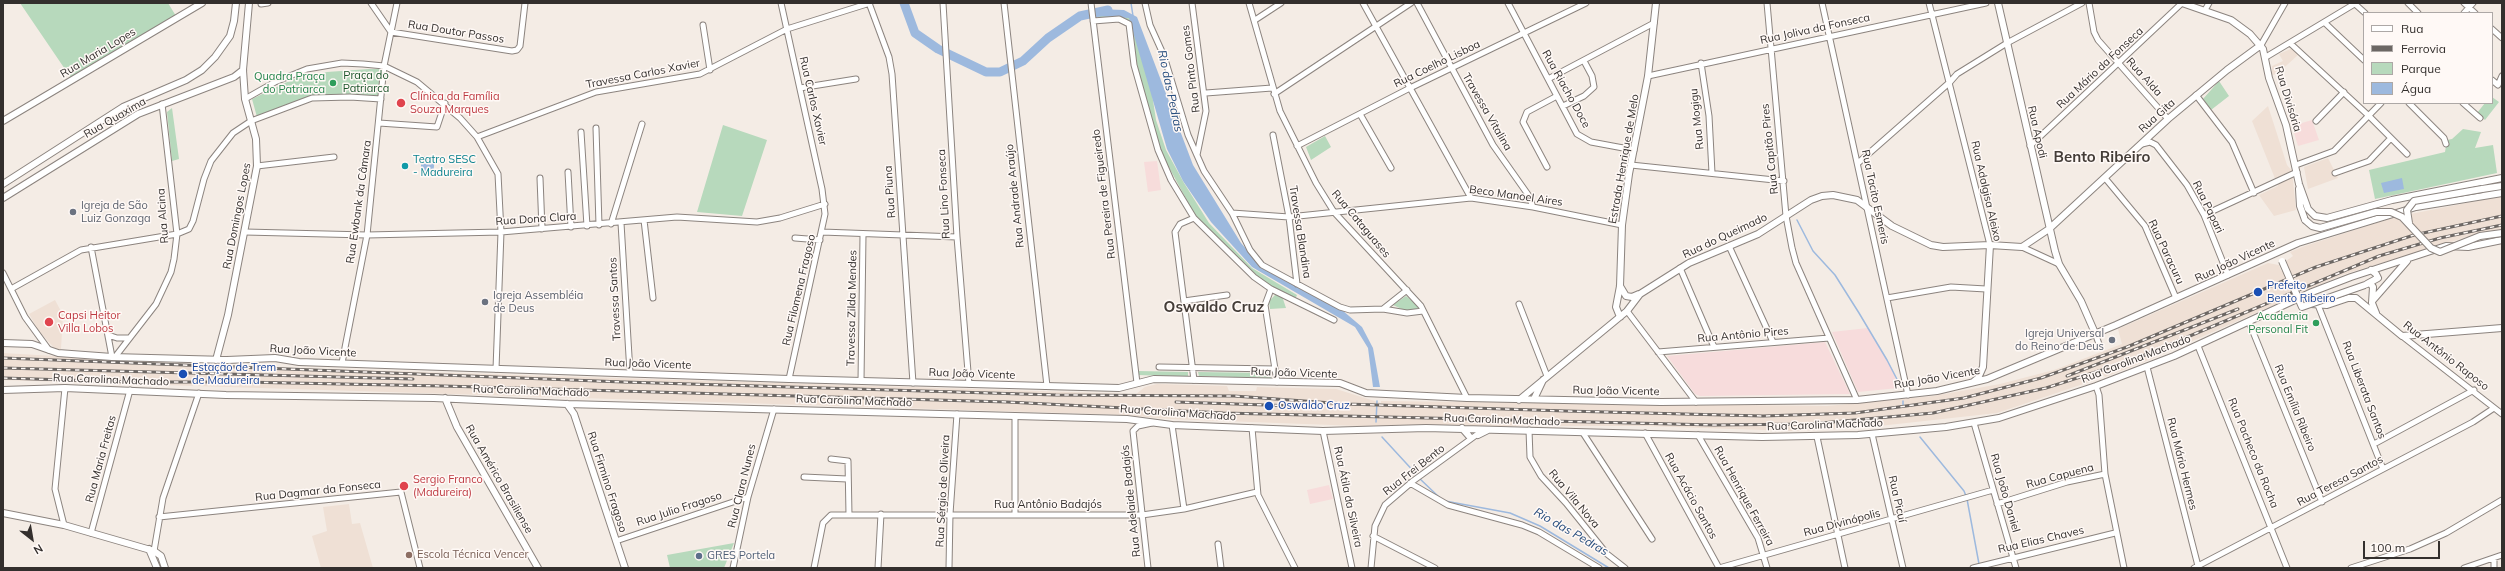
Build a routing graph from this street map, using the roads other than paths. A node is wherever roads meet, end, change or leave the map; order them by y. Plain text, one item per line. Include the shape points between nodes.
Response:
1 (202, 3) edge
2 (236, 3) edge
3 (249, 3) edge
4 (268, 3) edge
5 (371, 3) edge
6 (397, 3) edge
7 (525, 3) edge
8 (780, 3) edge
9 (869, 3) edge
10 (943, 3) edge
11 (1004, 3) edge
12 (1091, 3) edge
13 (1145, 3) edge
14 (1192, 3) edge
15 (1249, 3) edge
16 (1281, 3) edge
17 (1363, 3) edge
18 (1411, 3) edge
19 (1417, 3) edge
20 (1508, 3) edge
21 (1586, 3) edge
22 (1656, 3) edge
23 (1767, 3) edge
24 (1822, 3) edge
25 (1929, 3) edge
26 (1986, 3) edge
27 (1998, 3) edge
28 (2082, 3) edge
29 (2089, 3) edge
30 (2182, 3) edge
31 (2209, 3) edge
32 (2285, 3) edge
33 (2408, 3) edge
34 (2464, 3) edge
35 (2473, 3) edge
36 (261, 4) edge
37 (2356, 4) edge
38 (2469, 8) junction
39 (2205, 10) junction
40 (2364, 12) edge
41 (2417, 12) edge
42 (2465, 12) edge
43 (2474, 12) edge
44 (1932, 14) junction
45 (1092, 19) junction
46 (1255, 20) junction
47 (1654, 23) junction
48 (2325, 23) junction
49 (703, 25) dead end
50 (1376, 25) junction
51 (787, 29) junction
52 (2493, 30) edge
53 (391, 32) junction
54 (1524, 34) junction
55 (1830, 36) junction
56 (2502, 38) edge
57 (2007, 43) junction
58 (2291, 44) junction
59 (2261, 45) junction
60 (1770, 49) junction
61 (2266, 57) junction
62 (2363, 59) edge
63 (1584, 61) junction
64 (1701, 63) junction
65 (2119, 64) junction
66 (384, 66) junction
67 (1451, 68) junction
68 (243, 70) junction
69 (710, 70) junction
70 (1648, 76) junction
71 (2502, 76) edge
72 (856, 79) dead end
73 (1548, 79) junction
74 (2493, 81) edge
75 (1950, 82) junction
76 (800, 88) junction
77 (1272, 88) junction
78 (1410, 88) junction
79 (2344, 92) junction
80 (1206, 93) junction
81 (1274, 94) junction
82 (2196, 95) junction
83 (1557, 96) junction
84 (245, 99) junction
85 (381, 99) junction
86 (445, 103) junction
87 (162, 104) junction
88 (2380, 104) edge
89 (2410, 104) edge
90 (2464, 104) edge
91 (1563, 106) junction
92 (1360, 114) junction
93 (2370, 116) junction
94 (2480, 118) dead end
95 (2168, 119) junction
96 (3, 121) edge
97 (251, 121) junction
98 (2316, 121) dead end
99 (379, 123) junction
100 (642, 124) dead end
101 (596, 128) dead end
102 (581, 132) dead end
103 (1273, 135) dead end
104 (477, 137) junction
105 (2391, 138) junction
106 (2142, 144) junction
107 (2446, 144) dead end
108 (1297, 146) junction
109 (2030, 146) junction
110 (1634, 150) junction
111 (2407, 154) dead end
112 (1197, 155) junction
113 (334, 157) dead end
114 (1858, 163) junction
115 (1631, 165) junction
116 (2296, 165) junction
117 (257, 166) junction
118 (1547, 167) dead end
119 (1391, 168) dead end
120 (568, 172) dead end
121 (1712, 172) junction
122 (2297, 172) junction
123 (2335, 173) dead end
124 (540, 178) dead end
125 (2105, 178) junction
126 (2502, 178) edge
127 (1784, 181) junction
128 (3, 184) edge
129 (2299, 184) junction
130 (2502, 186) edge
131 (2439, 189) junction
132 (2254, 192) junction
133 (2502, 193) edge
134 (3, 198) edge
135 (1471, 198) junction
136 (2442, 202) junction
137 (825, 204) junction
138 (1533, 207) junction
139 (1867, 207) junction
140 (1232, 212) junction
141 (1334, 212) junction
142 (2204, 215) junction
143 (1786, 216) junction
144 (1194, 218) junction
145 (1289, 218) junction
146 (644, 220) junction
147 (621, 223) junction
148 (2409, 223) junction
149 (611, 224) junction
150 (600, 225) junction
151 (1622, 225) junction
152 (587, 226) junction
153 (571, 227) junction
154 (542, 229) junction
155 (2049, 229) junction
156 (245, 232) junction
157 (501, 232) junction
158 (822, 232) junction
159 (2502, 233) edge
160 (177, 234) junction
161 (367, 235) junction
162 (863, 235) junction
163 (902, 237) junction
164 (956, 237) junction
165 (795, 238) dead end
166 (820, 240) junction
167 (2502, 240) edge
168 (1990, 245) junction
169 (1729, 246) junction
170 (91, 247) junction
171 (2022, 247) junction
172 (2278, 252) junction
173 (2412, 258) junction
174 (2059, 264) junction
175 (1680, 268) junction
176 (2371, 270) junction
177 (3, 273) edge
178 (2228, 276) junction
179 (1297, 284) junction
180 (2367, 284) junction
181 (1620, 286) junction
182 (11, 289) junction
183 (1271, 289) junction
184 (1986, 289) junction
185 (1407, 290) junction
186 (1640, 294) junction
187 (1226, 295) dead end
188 (653, 298) dead end
189 (1887, 298) junction
190 (2176, 298) junction
191 (1184, 300) junction
192 (2373, 300) junction
193 (1519, 304) dead end
194 (2287, 304) junction
195 (2318, 305) junction
196 (2328, 305) junction
197 (1383, 309) junction
198 (1424, 311) junction
199 (1627, 311) junction
200 (2377, 314) junction
201 (1620, 317) junction
202 (2325, 318) junction
203 (1334, 320) dead end
204 (2249, 322) junction
205 (2502, 328) edge
206 (2095, 333) junction
207 (108, 335) junction
208 (2402, 336) junction
209 (129, 338) junction
210 (1829, 338) junction
211 (1773, 342) junction
212 (3, 343) edge
213 (2099, 344) dead end
214 (2198, 346) junction
215 (1714, 347) junction
216 (49, 350) junction
217 (1658, 352) junction
218 (113, 357) junction
219 (216, 360) junction
220 (342, 363) junction
221 (1159, 366) dead end
222 (1983, 367) junction
223 (2147, 367) junction
224 (1193, 368) junction
225 (496, 369) junction
226 (1275, 369) junction
227 (630, 373) junction
228 (1994, 377) junction
229 (1545, 378) junction
230 (789, 379) junction
231 (1194, 380) junction
232 (861, 381) junction
233 (1277, 382) junction
234 (913, 383) junction
235 (1137, 383) junction
236 (1971, 383) junction
237 (969, 384) junction
238 (1047, 386) junction
239 (2096, 386) junction
240 (65, 388) junction
241 (3, 390) edge
242 (130, 390) junction
243 (2474, 390) junction
244 (199, 394) junction
245 (1908, 395) junction
246 (445, 398) junction
247 (1467, 398) junction
248 (1519, 400) junction
249 (1534, 400) junction
250 (1856, 400) junction
251 (1696, 402) junction
252 (567, 404) junction
253 (582, 404) junction
254 (2494, 408) junction
255 (774, 409) junction
256 (574, 414) junction
257 (957, 414) junction
258 (2502, 414) edge
259 (1015, 416) junction
260 (1154, 423) junction
261 (1974, 423) junction
262 (1172, 425) junction
263 (1252, 428) junction
264 (1462, 428) junction
265 (1472, 429) junction
266 (1530, 430) junction
267 (1324, 431) junction
268 (1479, 432) junction
269 (1583, 433) junction
270 (1645, 433) junction
271 (1872, 434) junction
272 (1698, 435) junction
273 (1817, 437) junction
274 (1469, 438) junction
275 (2374, 444) junction
276 (831, 459) dead end
277 (2383, 469) junction
278 (2105, 474) junction
279 (804, 478) dead end
280 (847, 479) junction
281 (1411, 482) junction
282 (1993, 490) junction
283 (1257, 492) junction
284 (748, 497) junction
285 (2502, 500) edge
286 (2322, 502) junction
287 (1997, 504) junction
288 (1184, 509) junction
289 (3, 513) edge
290 (881, 514) junction
291 (950, 514) junction
292 (1015, 514) junction
293 (849, 515) junction
294 (1142, 515) junction
295 (159, 517) junction
296 (1892, 520) junction
297 (64, 525) junction
298 (2272, 528) junction
299 (91, 533) junction
300 (2115, 533) junction
301 (1837, 534) junction
302 (1373, 536) junction
303 (1652, 539) dead end
304 (616, 540) junction
305 (1218, 544) dead end
306 (152, 550) junction
307 (2502, 555) edge
308 (1765, 556) junction
309 (2013, 557) junction
310 (2494, 558) junction
311 (2196, 567) edge
312 (157, 568) edge
313 (164, 568) edge
314 (420, 568) edge
315 (538, 568) edge
316 (625, 568) edge
317 (733, 568) edge
318 (814, 568) edge
319 (878, 568) edge
320 (949, 568) edge
321 (1148, 568) edge
322 (1221, 568) edge
323 (1295, 568) edge
324 (1352, 568) edge
325 (1370, 568) edge
326 (1435, 568) edge
327 (1599, 568) edge
328 (1625, 568) edge
329 (1719, 568) edge
330 (1767, 568) edge
331 (1844, 568) edge
332 (1903, 568) edge
333 (1973, 568) edge
334 (2016, 568) edge
335 (2124, 568) edge
336 (2287, 568) edge
337 (2351, 568) edge
338 (2464, 568) edge
339 (2494, 568) edge

1 - 96 main road, Rua Maria Lopes
2 - 128 main road, Rua Quaxima via 232,30 220,51 194,75 123,107
3 - 68 main road, Rua Domingos Lopes
4 - 36 street
5 - 53 street
6 - 53 street, Rua Ewbank da Câmara
7 - 53 street, Rua Doutor Passos via 520,46 517,50
8 - 51 street, Rua Carlos Xavier
9 - 51 street, Travessa Carlos Xavier
9 - 163 street, Rua Piuna via 891,65
10 - 164 street, Rua Lino Fonseca
11 - 238 street, Rua Andrade Araújo
12 - 45 street, Rua Pereira de Figueiredo
13 - 112 street via 1150,25 1164,56
14 - 80 street, Rua Pinto Gomes
15 - 46 street, Rua Cataguases
16 - 46 street
17 - 50 street
18 - 50 street
19 - 67 street, Travessa Vitalina
20 - 54 street, Rua Riacho Doce
21 - 54 street, Rua Coelho Lisboa
22 - 47 main road, Estrada Henrique de Melo
23 - 60 street, Rua Capitão Pires
24 - 55 street, Rua Tacito Esmeris
25 - 44 street, Rua Adalgisa Aleixo
26 - 44 street, Rua Joliva da Fonseca
27 - 57 main road, Rua Apodi
28 - 57 street
29 - 65 street, Rua Alda via 2094,32
30 - 39 main road
30 - 65 street, Rua Mário da Fonseca
31 - 39 street
32 - 59 street
33 - 41 street
34 - 38 street
35 - 38 street
37 - 40 street
37 - 48 street
38 - 42 street
38 - 43 street
39 - 59 main road via 2231,20
44 - 55 street, Rua Joliva da Fonseca
44 - 75 street, Rua Adalgisa Aleixo
45 - 144 street via 1119,19 1129,24 1134,65 1158,150 1171,180
45 - 235 street, Rua Pereira de Figueiredo
46 - 77 street, Rua Cataguases
47 - 63 street
47 - 70 main road, Estrada Henrique de Melo
48 - 58 street
48 - 62 street
49 - 69 street
50 - 78 street
50 - 81 street
51 - 69 street, Travessa Carlos Xavier
51 - 76 street, Rua Carlos Xavier
52 - 56 street
53 - 66 street, Rua Ewbank da Câmara
54 - 67 street, Rua Coelho Lisboa
54 - 73 street, Rua Riacho Doce
55 - 60 street, Rua Joliva da Fonseca
55 - 114 street, Rua Tacito Esmeris
57 - 75 street via 1957,74
57 - 109 main road, Rua Apodi
58 - 61 street
58 - 79 street
59 - 61 main road, Rua Divisória
59 - 82 main road, Rua Gita
60 - 64 street, Rua Joliva da Fonseca
60 - 127 street, Rua Capitão Pires
61 - 116 main road, Rua Divisória via 2269,78 2279,102
63 - 73 street
63 - 91 street via 1592,76 1594,87 1584,96
64 - 70 street, Rua Joliva da Fonseca
64 - 121 street, Rua Mogigu via 1709,116
65 - 95 street, Rua Alda
65 - 109 street, Rua Mário da Fonseca
66 - 84 street via 342,64 307,69 275,82
66 - 85 street, Rua Ewbank da Câmara
66 - 86 street via 417,82
67 - 78 street, Rua Coelho Lisboa
67 - 138 street, Travessa Vitalina via 1493,145 1529,196
68 - 84 main road, Rua Domingos Lopes
68 - 87 main road, Rua Quaxima via 234,77
69 - 104 street, Travessa Carlos Xavier via 689,77 596,92
70 - 110 main road, Estrada Henrique de Melo
71 - 74 street via 2498,85
72 - 76 street
73 - 83 street, Rua Riacho Doce
75 - 114 street
75 - 168 street, Rua Adalgisa Aleixo
76 - 137 street, Rua Carlos Xavier
77 - 80 street
77 - 81 street, Rua Cataguases
78 - 92 street, Rua Coelho Lisboa
78 - 135 street
79 - 93 street
79 - 98 street
80 - 112 street, Rua Pinto Gomes via 1206,120
81 - 108 street, Rua Cataguases
82 - 95 main road, Rua Gita
82 - 132 street via 2234,146
83 - 91 street, Rua Riacho Doce
83 - 118 street via 1527,112 1523,122
84 - 97 main road, Rua Domingos Lopes
85 - 97 street via 312,98
85 - 99 street, Rua Ewbank da Câmara
86 - 99 street via 437,127
86 - 104 street
87 - 134 main road, Rua Quaxima via 129,120
87 - 160 street, Rua Alcina
88 - 93 street
89 - 107 street via 2444,138
90 - 94 street
91 - 110 street, Rua Riacho Doce via 1572,125 1583,139
92 - 108 street, Rua Coelho Lisboa
92 - 119 street
93 - 105 street
93 - 116 street via 2334,151
95 - 106 main road, Rua Gita
97 - 117 main road, Rua Domingos Lopes via 256,139
97 - 160 street via 233,132 216,153 204,180 191,227
99 - 161 street, Rua Ewbank da Câmara
100 - 149 street
101 - 150 street
102 - 152 street
103 - 145 street, Travessa Blandina
104 - 157 street via 498,174
105 - 111 street
105 - 123 street via 2370,161
106 - 125 main road, Rua Gita
106 - 142 street, Rua Papari via 2150,142 2156,145 2187,185
108 - 141 street, Rua Cataguases
109 - 155 main road, Rua Apodi
110 - 115 main road, Estrada Henrique de Melo
112 - 140 street via 1210,181
113 - 117 street
114 - 139 street, Rua Tacito Esmeris
115 - 121 street
115 - 151 main road, Estrada Henrique de Melo
116 - 122 main road, Rua Divisória
117 - 156 main road, Rua Domingos Lopes
120 - 153 street
121 - 127 street
122 - 129 main road, Rua Divisória
122 - 132 street
124 - 154 street
125 - 155 main road, Rua Gita
125 - 190 street, Rua Paracuru via 2145,226
126 - 131 main road
127 - 143 street, Rua Capitão Pires
129 - 131 main road, Rua Divisória via 2312,215 2327,218
129 - 148 main road, Rua Divisória, bridge via 2300,206 2305,220 2312,226 2320,228 2384,211 2398,214
130 - 148 main road, bridge via 2416,201 2407,210
131 - 136 main road via 2436,197
132 - 142 street
133 - 136 main road, Rua João Vicente
135 - 138 street, Beco Manoel Aires
135 - 141 street, Beco Manoel Aires
136 - 172 main road, Rua João Vicente via 2388,215 2298,243
137 - 146 street, Rua Dona Clara via 780,218 757,222 678,217
137 - 158 street, Rua Filomena Fragoso
138 - 151 street, Beco Manoel Aires
139 - 143 main road, Rua do Queimado via 1857,200 1833,195 1812,200
139 - 168 main road, Rua do Queimado via 1892,226 1931,245
139 - 189 street, Rua Tacito Esmeris
140 - 145 street, Beco Manoel Aires
140 - 179 street via 1256,259
141 - 145 street, Beco Manoel Aires
141 - 185 street, Rua Cataguases
142 - 178 street, Rua Papari
143 - 169 main road, Rua do Queimado via 1766,230
143 - 210 street, Rua Capitão Pires via 1796,263
144 - 183 street via 1242,267
144 - 191 street via 1180,224 1175,232
145 - 179 street, Travessa Blandina
146 - 147 street, Rua Dona Clara
146 - 188 street
147 - 149 street, Rua Dona Clara
147 - 227 street, Travessa Santos
148 - 159 main road, bridge via 2429,246 2440,252 2480,236
149 - 150 street, Rua Dona Clara
150 - 152 street, Rua Dona Clara
151 - 181 main road, Estrada Henrique de Melo
152 - 153 street, Rua Dona Clara
153 - 154 street, Rua Dona Clara
154 - 157 street, Rua Dona Clara
155 - 171 main road, Rua Gita
155 - 174 main road, Rua Apodi
156 - 161 street, Rua Dona Clara
156 - 219 main road, Rua Domingos Lopes
157 - 161 street, Rua Dona Clara
157 - 225 street
158 - 162 street
158 - 166 street, Rua Filomena Fragoso
160 - 170 street
160 - 209 street, Rua Alcina via 170,272 162,292
161 - 220 street, Rua Ewbank da Câmara
162 - 163 street
162 - 232 street, Travessa Zilda Mendes
163 - 164 street
163 - 234 street, Rua Piuna
164 - 237 street, Rua Lino Fonseca
165 - 166 street
166 - 230 street, Rua Filomena Fragoso
167 - 173 main road, Rua Carolina Machado via 2468,247 2446,246
168 - 171 main road
168 - 184 main road, Rua Adalgisa Aleixo
169 - 175 main road, Rua do Queimado
169 - 211 street
170 - 182 street via 67,256
170 - 207 street
171 - 174 street
172 - 178 main road, Rua João Vicente
172 - 180 main road, bridge via 2303,307
173 - 176 main road, Rua Carolina Machado
173 - 192 main road via 2399,268
174 - 206 main road via 2081,301
175 - 186 main road, Rua do Queimado
175 - 215 street
176 - 180 main road via 2378,277 2376,281
176 - 194 main road, Rua Carolina Machado
177 - 182 street
178 - 190 main road, Rua João Vicente
179 - 197 street, Travessa Blandina via 1350,310
180 - 192 main road via 2373,287
181 - 186 main road via 1626,296
181 - 201 main road, Estrada Henrique de Melo via 1616,307
182 - 216 street via 25,317
183 - 203 street
183 - 226 street via 1265,305
184 - 189 street via 1951,288
184 - 222 main road, Rua Adalgisa Aleixo
185 - 197 street
185 - 198 street, Rua Cataguases
186 - 199 main road, Rua do Queimado
187 - 191 street
189 - 245 street, Rua Tacito Esmeris
190 - 206 main road, Rua João Vicente
191 - 224 street
192 - 200 main road
193 - 229 street
194 - 195 main road, Rua Antônio Raposo
194 - 204 main road, Rua Carolina Machado
195 - 196 main road, Rua Antônio Raposo
195 - 202 street, Rua Liberata Santos
196 - 200 main road, Rua Antônio Raposo via 2354,298
196 - 202 street
197 - 198 street, Travessa Blandina via 1407,313
198 - 247 street, Rua Cataguases
199 - 201 main road, Rua do Queimado
199 - 217 street
200 - 208 main road, Rua Antônio Raposo
201 - 229 main road, Rua do Queimado
202 - 275 street, Rua Liberata Santos
204 - 214 main road, Rua Carolina Machado
204 - 286 street, Rua Emília Ribeiro
205 - 208 main road
206 - 213 street
206 - 228 main road, Rua João Vicente
207 - 209 street
207 - 218 street
208 - 243 street, Rua Antônio Raposo
209 - 218 street, Rua Alcina
210 - 211 street, Rua Antônio Pires
210 - 250 street, Rua Capitão Pires
211 - 215 street, Rua Antônio Pires
212 - 216 main road, Rua João Vicente via 32,344
214 - 223 main road, Rua Carolina Machado
214 - 298 street, Rua Pacheco da Rocha
215 - 217 street, Rua Antônio Pires
216 - 218 main road, Rua João Vicente
217 - 251 street
218 - 219 main road, Rua João Vicente
219 - 220 main road, Rua João Vicente via 275,358 298,362
220 - 225 main road, Rua João Vicente
221 - 224 street, Rua João Vicente
222 - 228 main road via 1987,374
222 - 236 main road via 1978,378
223 - 239 main road, Rua Carolina Machado
223 - 311 street, Rua Mário Hermes
224 - 226 street, Rua João Vicente
224 - 231 street
225 - 227 main road, Rua João Vicente
226 - 233 street
227 - 230 main road, Rua João Vicente
228 - 236 main road, Rua João Vicente
229 - 248 main road
229 - 249 main road
230 - 232 main road, Rua João Vicente
231 - 233 main road, Rua João Vicente
231 - 235 main road, Rua João Vicente via 1154,379
232 - 234 main road, Rua João Vicente
233 - 247 main road, Rua João Vicente via 1340,383 1366,393
234 - 237 main road, Rua João Vicente
235 - 238 main road, Rua João Vicente via 1119,388
236 - 245 main road, Rua João Vicente
237 - 238 main road, Rua João Vicente
239 - 261 main road, Rua Carolina Machado via 1999,418
239 - 278 street via 2099,395
240 - 241 main road, Rua Carolina Machado
240 - 242 main road, Rua Carolina Machado
240 - 297 street via 55,489
242 - 244 main road, Rua Carolina Machado
242 - 299 street, Rua Maria Freitas
243 - 254 street, Rua Antônio Raposo
243 - 275 street
244 - 246 main road, Rua Carolina Machado
244 - 295 street via 170,475
245 - 250 main road, Rua João Vicente
246 - 252 main road, Rua Carolina Machado
246 - 315 main road, Rua Américo Brasiliense via 457,427
247 - 248 main road, Rua João Vicente
248 - 249 main road, Rua João Vicente
249 - 251 main road, Rua João Vicente
250 - 251 main road, Rua João Vicente
252 - 253 main road, Rua Carolina Machado
252 - 256 main road, Rua Firmino Fragoso
253 - 255 main road, Rua Carolina Machado
253 - 256 main road
254 - 258 street, Rua Antônio Raposo
254 - 277 street, Rua Teresa Santos via 2473,422
255 - 257 main road, Rua Carolina Machado
255 - 284 street, Rua Clara Nunes
256 - 304 main road, Rua Firmino Fragoso
257 - 259 main road, Rua Carolina Machado
257 - 291 street, Rua Sérgio de Oliveira
259 - 260 main road, Rua Carolina Machado via 1127,419
259 - 292 street
260 - 262 main road, Rua Carolina Machado
260 - 294 street, Rua Adelaide Badajós via 1138,426 1134,431
261 - 271 main road, Rua Carolina Machado
261 - 282 street, Rua João Daniel
262 - 263 main road, Rua Carolina Machado
262 - 288 street
263 - 267 main road, Rua Carolina Machado
263 - 283 street
264 - 265 main road, Rua Carolina Machado
264 - 267 main road, Rua Carolina Machado
264 - 274 main road
265 - 268 main road, Rua Carolina Machado
265 - 274 street, Rua Frei Bento
266 - 268 main road, Rua Carolina Machado via 1490,429
266 - 269 main road, Rua Carolina Machado
266 - 328 street, Rua Vila Nova via 1530,457 1541,476 1566,502 1607,554
267 - 324 street, Rua Átila da Silveira
268 - 274 street, Rua Frei Bento
269 - 270 main road, Rua Carolina Machado
269 - 303 street
270 - 272 main road, Rua Carolina Machado
270 - 329 street, Rua Acácio Santos
271 - 273 main road, Rua Carolina Machado
271 - 296 street, Rua Picuí
272 - 273 main road, Rua Carolina Machado
272 - 308 street, Rua Henrique Ferreira via 1758,538
273 - 301 street
274 - 281 street, Rua Frei Bento
275 - 277 street, Rua Liberata Santos
276 - 280 street via 848,460
277 - 286 street, Rua Teresa Santos
278 - 287 street, Rua Capuena via 2067,482
278 - 300 street
279 - 280 street
280 - 293 street
281 - 302 street, Rua Frei Bento via 1385,505 1378,516
281 - 327 street via 1448,505 1533,530
282 - 287 street, Rua João Daniel
282 - 296 street, Rua Divinópolis
283 - 288 street, Rua Antônio Badajós
283 - 323 street
284 - 304 street, Rua Julio Fragoso
284 - 317 street, Rua Clara Nunes
285 - 337 street via 2446,533 2410,549
286 - 298 street, Rua Teresa Santos
287 - 309 street, Rua João Daniel
288 - 294 street, Rua Antônio Badajós
289 - 297 main road
290 - 291 street, Rua Antônio Badajós
290 - 293 street, Rua Antônio Badajós
290 - 319 street
291 - 292 street, Rua Antônio Badajós
291 - 320 street, Rua Sérgio de Oliveira
292 - 294 street, Rua Antônio Badajós
293 - 318 street, Rua Antônio Badajós via 828,517 823,523
294 - 321 street, Rua Adelaide Badajós
295 - 306 street via 156,547
295 - 314 street, Rua Dagmar da Fonseca via 402,492
296 - 301 street, Rua Divinópolis
296 - 332 street, Rua Picuí
297 - 299 main road
298 - 311 street, Rua Teresa Santos
298 - 336 street, Rua Pacheco da Rocha
299 - 306 main road
300 - 309 street, Rua Elias Chaves
300 - 335 street
301 - 308 street, Rua Divinópolis
301 - 331 street
302 - 325 street, Rua Frei Bento
302 - 326 street
304 - 316 main road, Rua Firmino Fragoso
305 - 322 street
306 - 312 main road
306 - 313 main road via 161,556
307 - 310 street
308 - 329 street, Rua Divinópolis
308 - 330 street, Rua Henrique Ferreira
309 - 333 street, Rua Elias Chaves
309 - 334 street, Rua João Daniel
310 - 338 street
310 - 339 street

